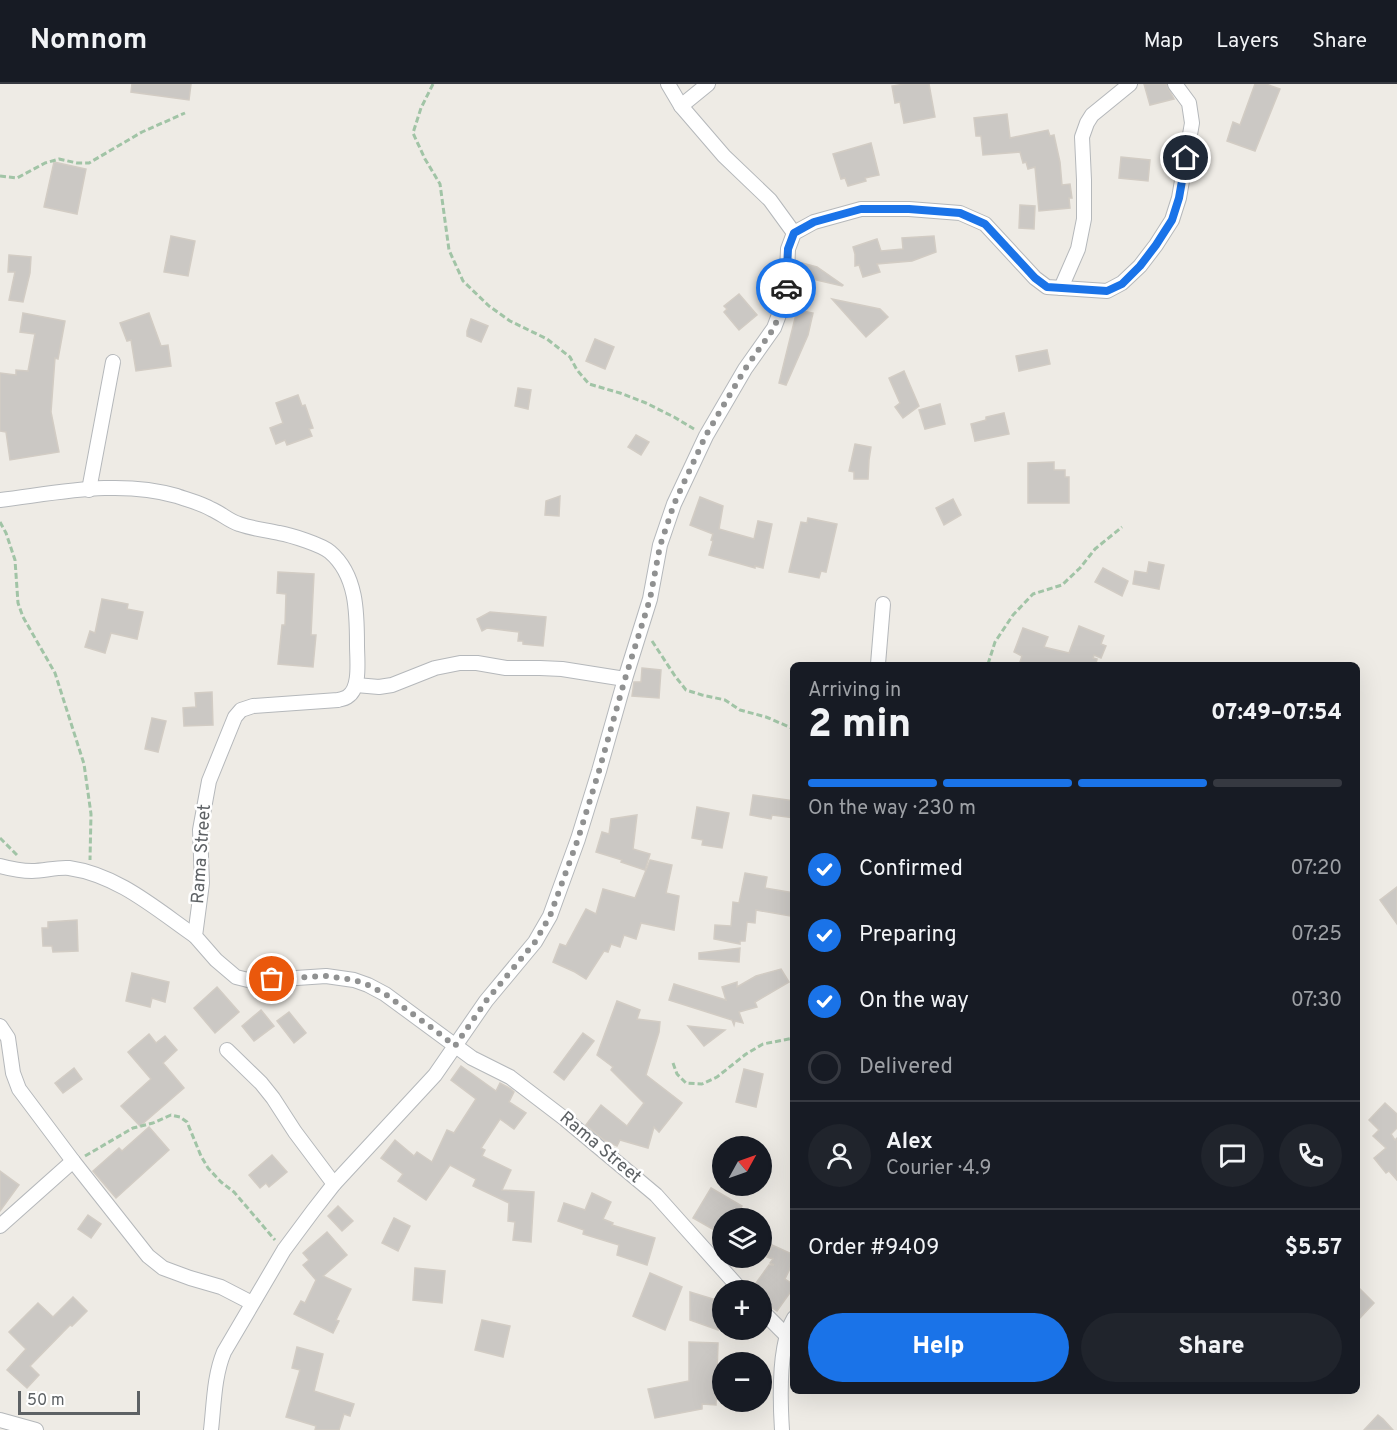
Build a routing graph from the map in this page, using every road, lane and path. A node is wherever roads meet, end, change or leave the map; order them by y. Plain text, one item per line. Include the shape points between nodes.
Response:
1 (433, 84) edge
2 (668, 84) edge
3 (708, 84) edge
4 (1130, 84) edge
5 (1175, 84) edge
6 (681, 106) junction
7 (185, 112) dead end
8 (0, 176) edge
9 (794, 233) junction
10 (1061, 288) junction
11 (113, 362) dead end
12 (706, 435) junction
13 (89, 490) junction
14 (0, 501) edge
15 (0, 522) edge
16 (1122, 527) dead end
17 (883, 604) dead end
18 (642, 625) junction
19 (878, 662) edge
20 (989, 662) edge
21 (625, 679) junction
22 (356, 685) junction
23 (790, 727) edge
24 (0, 866) edge
25 (90, 873) junction
26 (195, 936) junction
27 (0, 1026) edge
28 (790, 1039) edge
29 (455, 1046) junction
30 (227, 1050) dead end
31 (674, 1063) dead end
32 (75, 1163) junction
33 (334, 1184) junction
34 (0, 1226) edge
35 (284, 1250) junction
36 (732, 1280) edge
37 (252, 1304) junction
38 (772, 1321) edge
39 (790, 1328) edge
40 (787, 1336) junction
41 (0, 1420) edge
42 (36, 1430) edge
43 (211, 1430) edge
44 (782, 1430) edge

1 - 12 path via 412,133 440,184 449,250 463,281 510,321 547,339 570,357 589,384 646,403
2 - 6 street
3 - 6 street
4 - 10 street via 1092,115 1084,130 1084,219 1078,249
5 - 10 street via 1190,103 1192,123 1172,220 1140,266 1122,284 1107,291
6 - 9 street via 724,156 770,200
7 - 8 path via 89,163 59,159 17,178
9 - 10 street via 814,222 861,209 960,213 985,224 1047,287
9 - 12 street via 788,249 786,296 774,328
11 - 13 street
12 - 18 street via 674,504
13 - 14 street
13 - 22 street via 146,489 177,496 236,523 329,550 343,565 352,585 357,623
15 - 25 path via 15,560 18,603 55,674 84,764 91,814
16 - 20 path via 1062,585 1033,594 995,642
17 - 19 street
18 - 21 street
18 - 23 path via 686,690 725,700 740,711
21 - 22 street via 562,669 506,669 460,663 392,685
21 - 29 street via 582,828 550,916 535,942
22 - 26 street, Rama Street via 347,697 338,700 254,706 241,710 235,717 209,781 200,830 202,883
24 - 25 street via 33,871 67,868
25 - 26 street via 121,885
26 - 29 street, Rama Street via 236,977 252,981 326,976 368,985
27 - 32 street via 8,1038 13,1073 20,1089
28 - 31 path via 763,1044 702,1084 687,1083 677,1074
29 - 33 street via 435,1075
29 - 36 street, Rama Street via 510,1077 611,1156 656,1195
30 - 33 street via 273,1098
32 - 34 street
32 - 35 path via 133,1128 171,1115 180,1117 188,1122 208,1168
32 - 37 street via 148,1256 163,1268 221,1287
33 - 35 street
35 - 37 street
37 - 43 street via 216,1374
38 - 40 street
39 - 40 street
40 - 44 street via 780,1402
41 - 42 street

